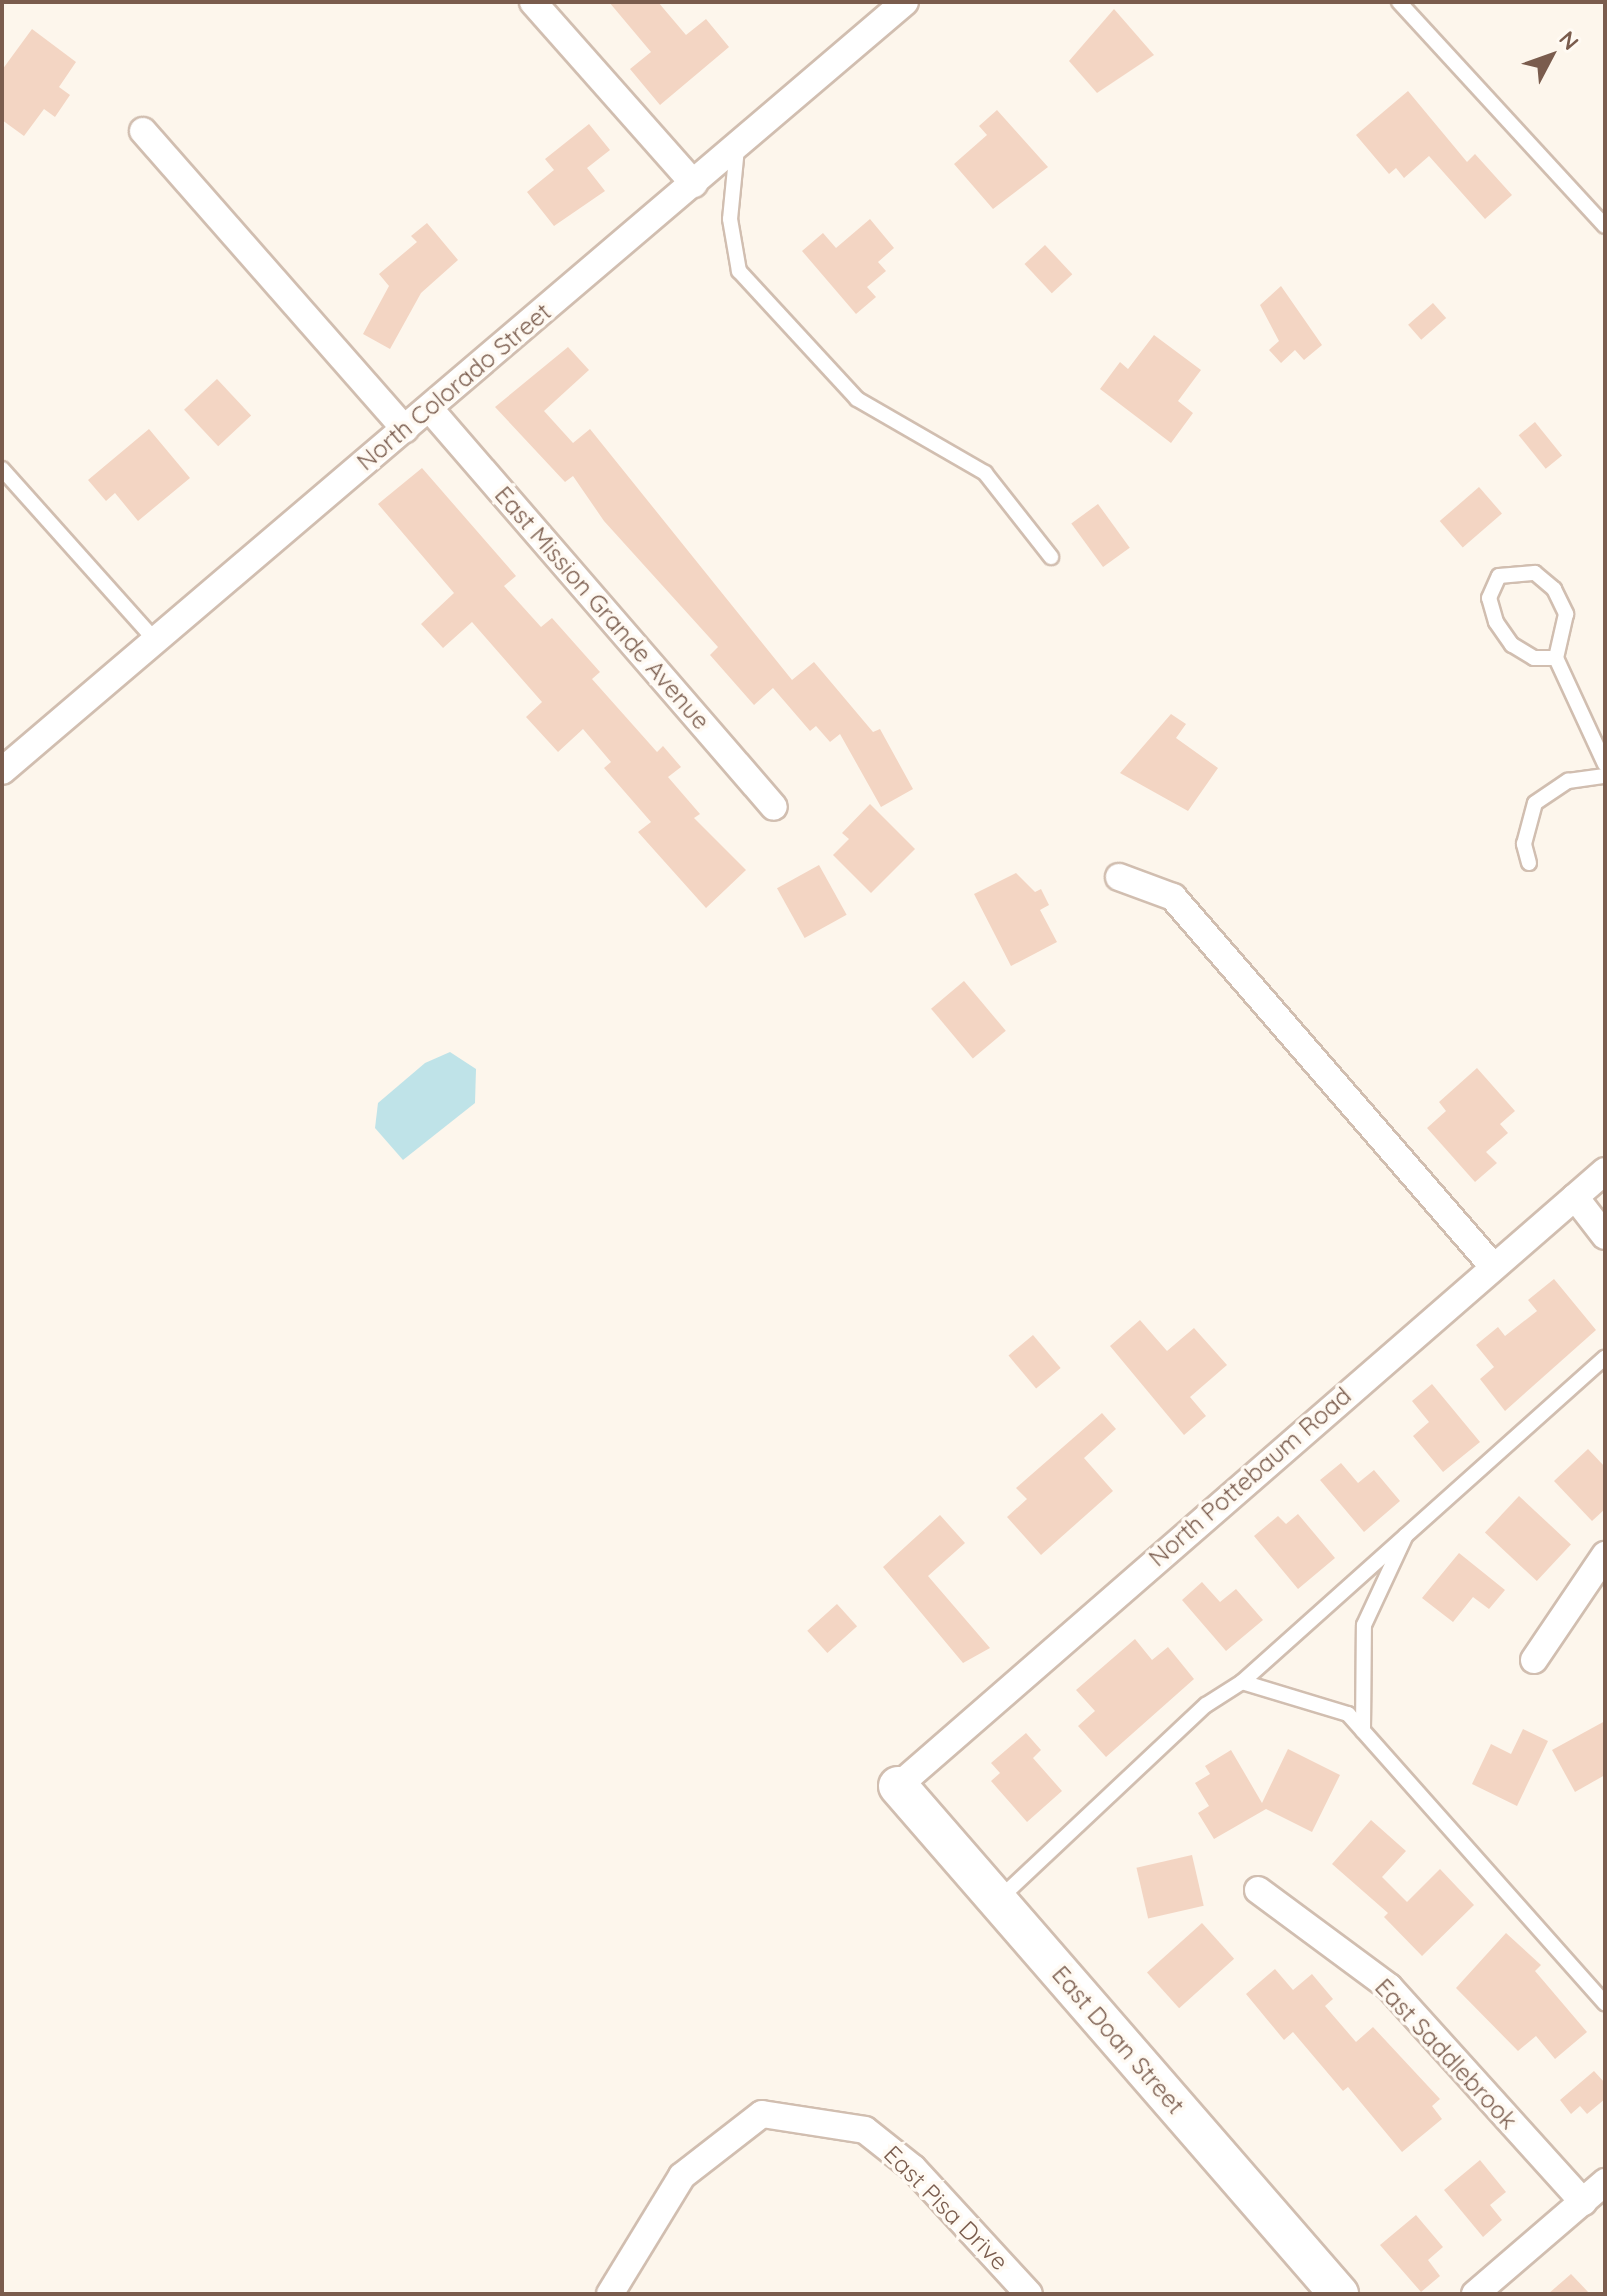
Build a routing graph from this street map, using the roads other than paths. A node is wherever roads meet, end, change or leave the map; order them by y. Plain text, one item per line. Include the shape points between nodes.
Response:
1 (533, 2) edge
2 (905, 2) edge
3 (1399, 2) edge
4 (143, 131) dead end
5 (737, 148) junction
6 (694, 184) junction
7 (1605, 226) edge
8 (429, 408) junction
9 (405, 429) junction
10 (2, 469) edge
11 (1051, 557) dead end
12 (156, 641) junction
13 (1556, 658) junction
14 (1605, 764) edge
15 (2, 771) edge
16 (1605, 776) edge
17 (774, 807) dead end
18 (1529, 863) dead end
19 (1119, 877) dead end
20 (1605, 1171) edge
21 (1575, 1197) junction
22 (1605, 1236) edge
23 (1493, 1267) junction
24 (1605, 1357) edge
25 (1409, 1527) junction
26 (1605, 1555) edge
27 (1534, 1660) dead end
28 (1242, 1682) junction
29 (1363, 1731) junction
30 (898, 1786) joint
31 (1258, 1890) dead end
32 (997, 1900) junction
33 (1605, 2003) edge
34 (1605, 2182) edge
35 (1583, 2202) junction
36 (1324, 2289) edge
37 (610, 2294) edge
38 (1029, 2294) edge
39 (1475, 2294) edge

1 - 6 street
2 - 5 street, North Colorado Street
3 - 7 lane
4 - 9 street
5 - 6 street, North Colorado Street
5 - 11 lane via 730,219 739,271 857,399 985,473
6 - 8 street, North Colorado Street
8 - 9 street, North Colorado Street
8 - 17 street, East Mission Grande Avenue
9 - 12 street, North Colorado Street
10 - 12 lane
12 - 15 street, North Colorado Street
13 - 13 lane via 1534,658 1512,645 1496,622 1489,598 1499,576 1535,573 1554,589 1566,614
13 - 14 lane
16 - 18 lane via 1568,781 1535,803 1524,844
19 - 23 street via 1173,897
20 - 21 street, North Pottebaum Road
21 - 22 street
21 - 23 street, North Pottebaum Road
23 - 30 street, North Pottebaum Road
24 - 25 lane
25 - 28 lane
25 - 29 lane via 1364,1625
26 - 27 street
28 - 29 lane via 1348,1714
28 - 32 lane via 1206,1705
29 - 33 lane
30 - 32 street, East Doan Street
31 - 35 street, East Saddlebrook via 1389,1987
32 - 36 street, East Doan Street
34 - 35 street
35 - 39 street
37 - 38 street, East Pisa Drive via 682,2176 762,2114 812,2116 865,2130 913,2168

